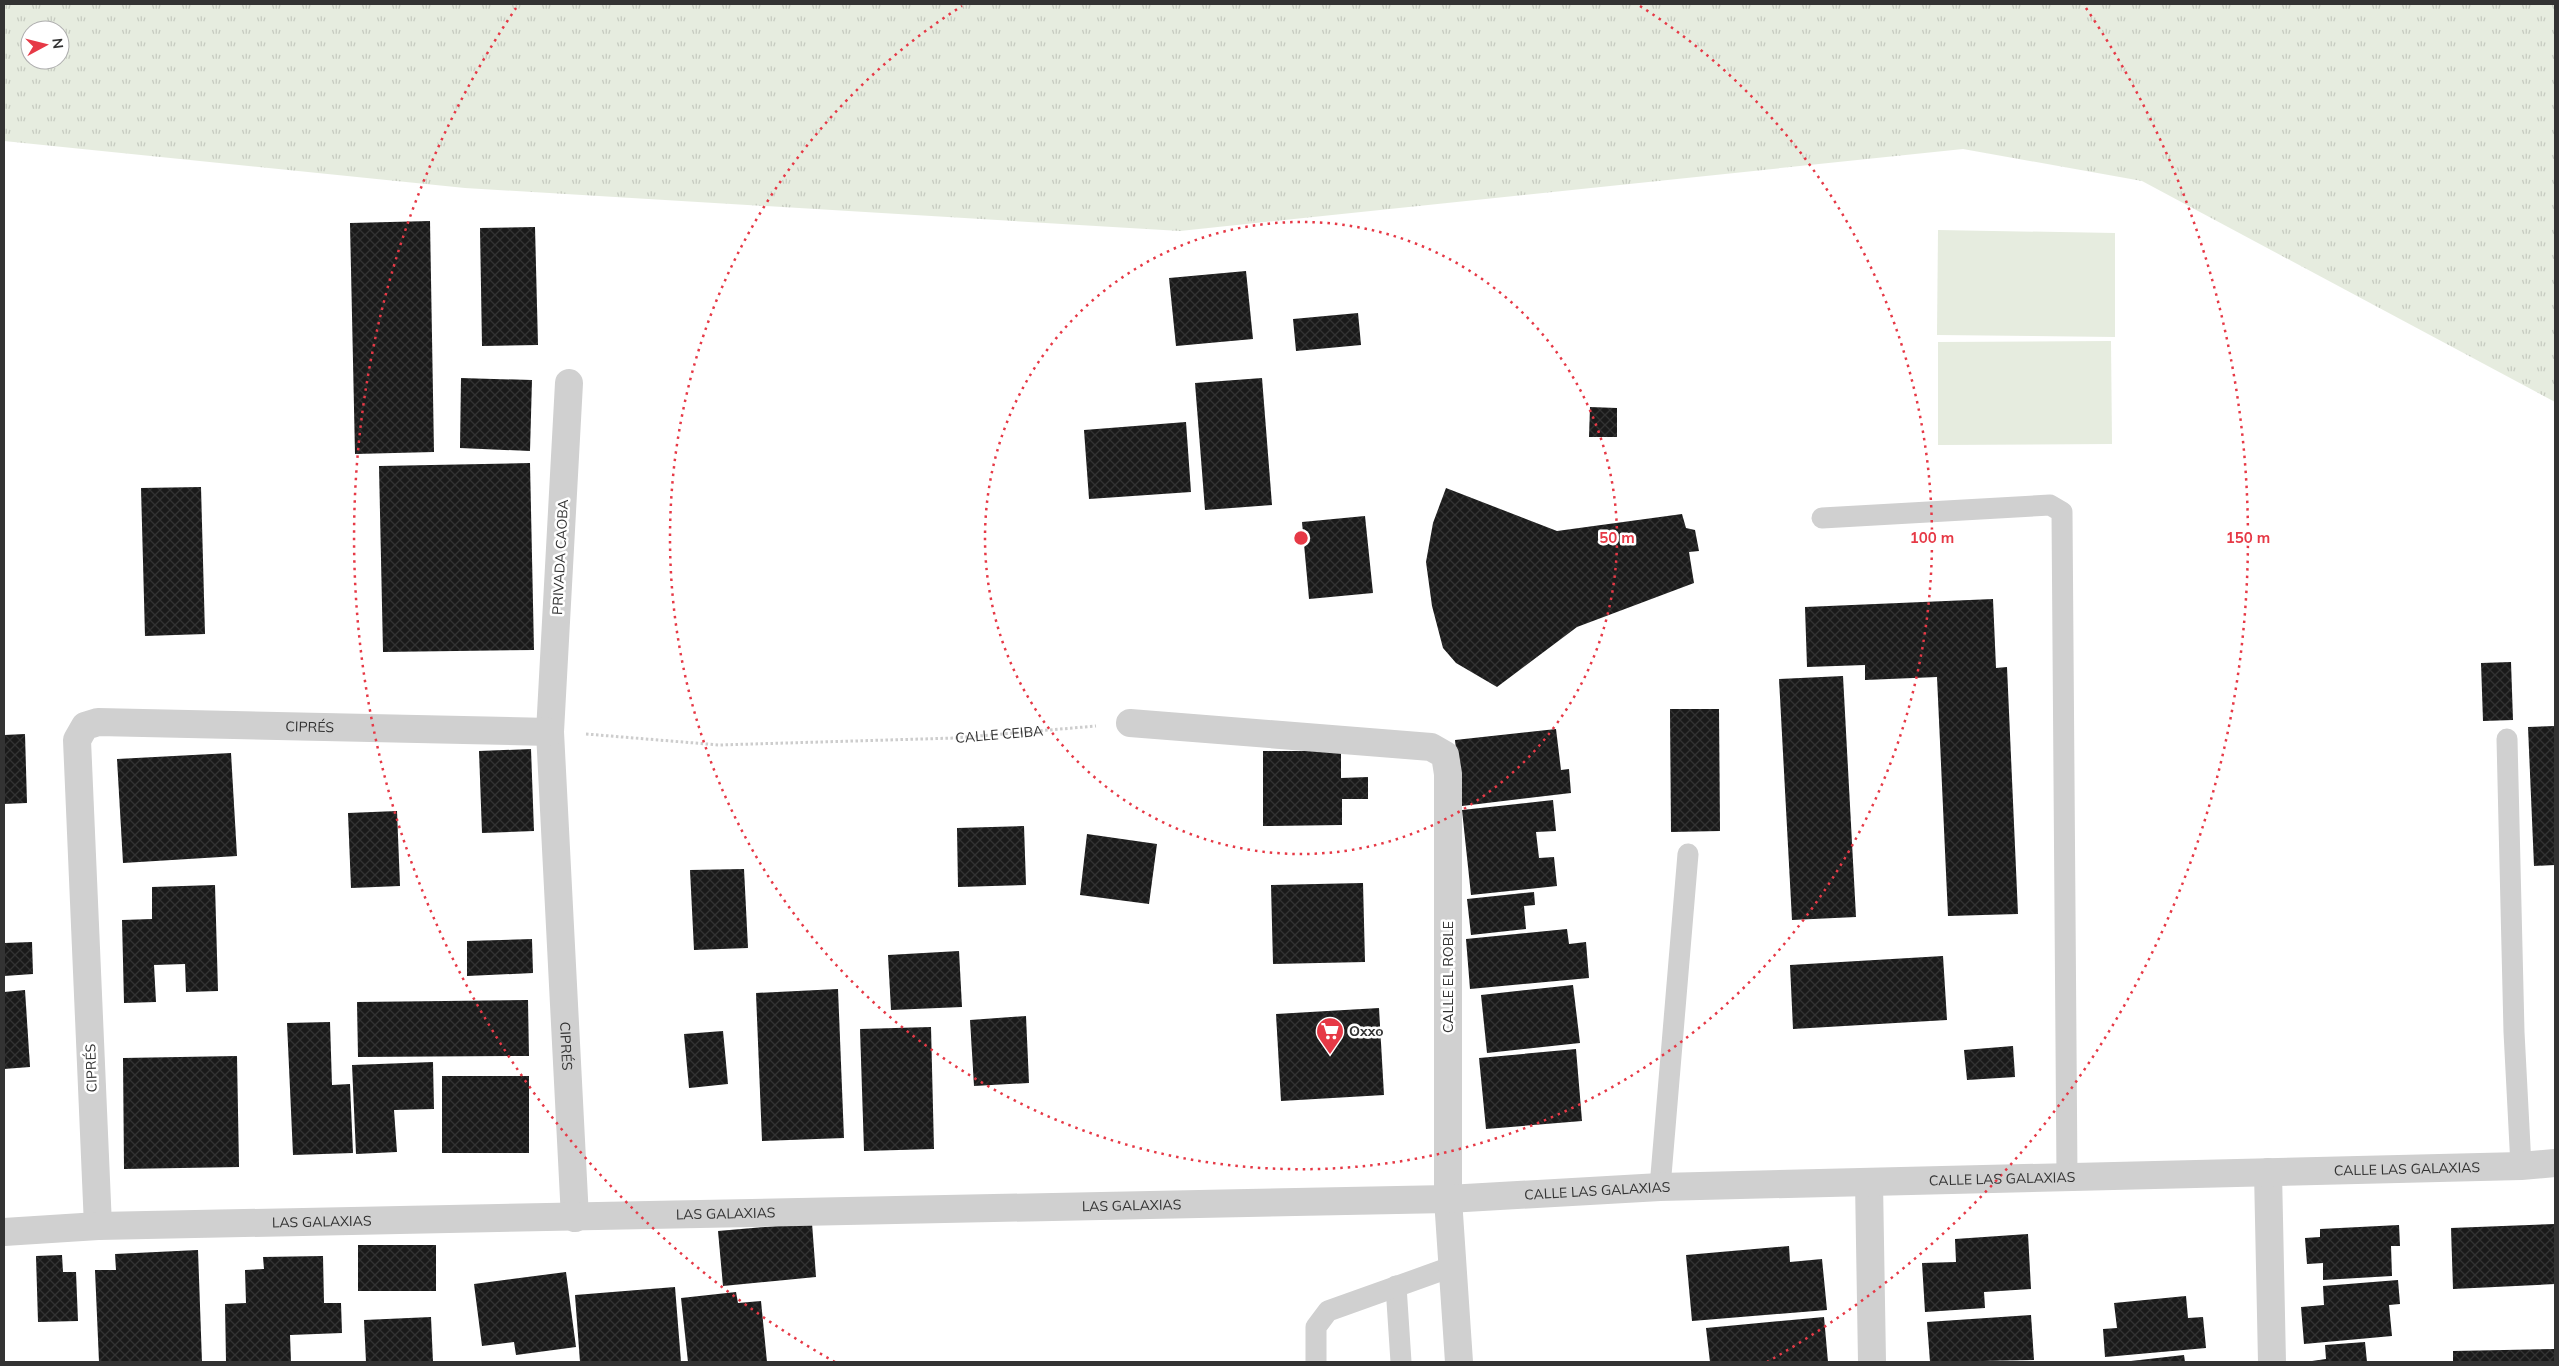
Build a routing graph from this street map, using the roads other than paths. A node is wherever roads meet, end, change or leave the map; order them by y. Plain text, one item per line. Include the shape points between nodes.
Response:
1 (569, 383) dead end
2 (1822, 518) dead end
3 (1130, 723) road end
4 (550, 732) junction
5 (2507, 739) dead end
6 (1688, 854) dead end
7 (2555, 1163) edge
8 (2521, 1166) junction
9 (2268, 1172) junction
10 (2067, 1177) junction
11 (1869, 1182) junction
12 (1660, 1188) junction
13 (1448, 1199) junction
14 (575, 1218) junction
15 (98, 1226) junction
16 (4, 1232) edge
17 (1451, 1267) junction
18 (1396, 1286) junction
19 (1316, 1362) edge
20 (1401, 1362) edge
21 (1459, 1362) edge
22 (1872, 1362) edge
23 (2272, 1362) edge

1 - 4 street, PRIVADA CAOBA
2 - 10 lane via 2050,505 2062,512
3 - 13 street, CALLE EL ROBLE via 1431,747 1444,755 1448,774
4 - 14 street, CIPRÉS
4 - 15 street, CIPRÉS via 98,722 85,726 77,740
5 - 8 lane via 2514,1032
6 - 12 lane
7 - 8 street, CALLE LAS GALAXIAS
8 - 9 street, CALLE LAS GALAXIAS
9 - 10 street, CALLE LAS GALAXIAS
9 - 23 street
10 - 11 street, CALLE LAS GALAXIAS
11 - 12 street, CALLE LAS GALAXIAS
11 - 22 street
12 - 13 street, CALLE LAS GALAXIAS
13 - 14 street, LAS GALAXIAS
13 - 17 street, CALLE EL ROBLE
14 - 15 street, LAS GALAXIAS
15 - 16 street, LAS GALAXIAS
17 - 18 lane
17 - 21 street, CALLE EL ROBLE
18 - 19 lane via 1328,1311 1316,1327
18 - 20 lane

